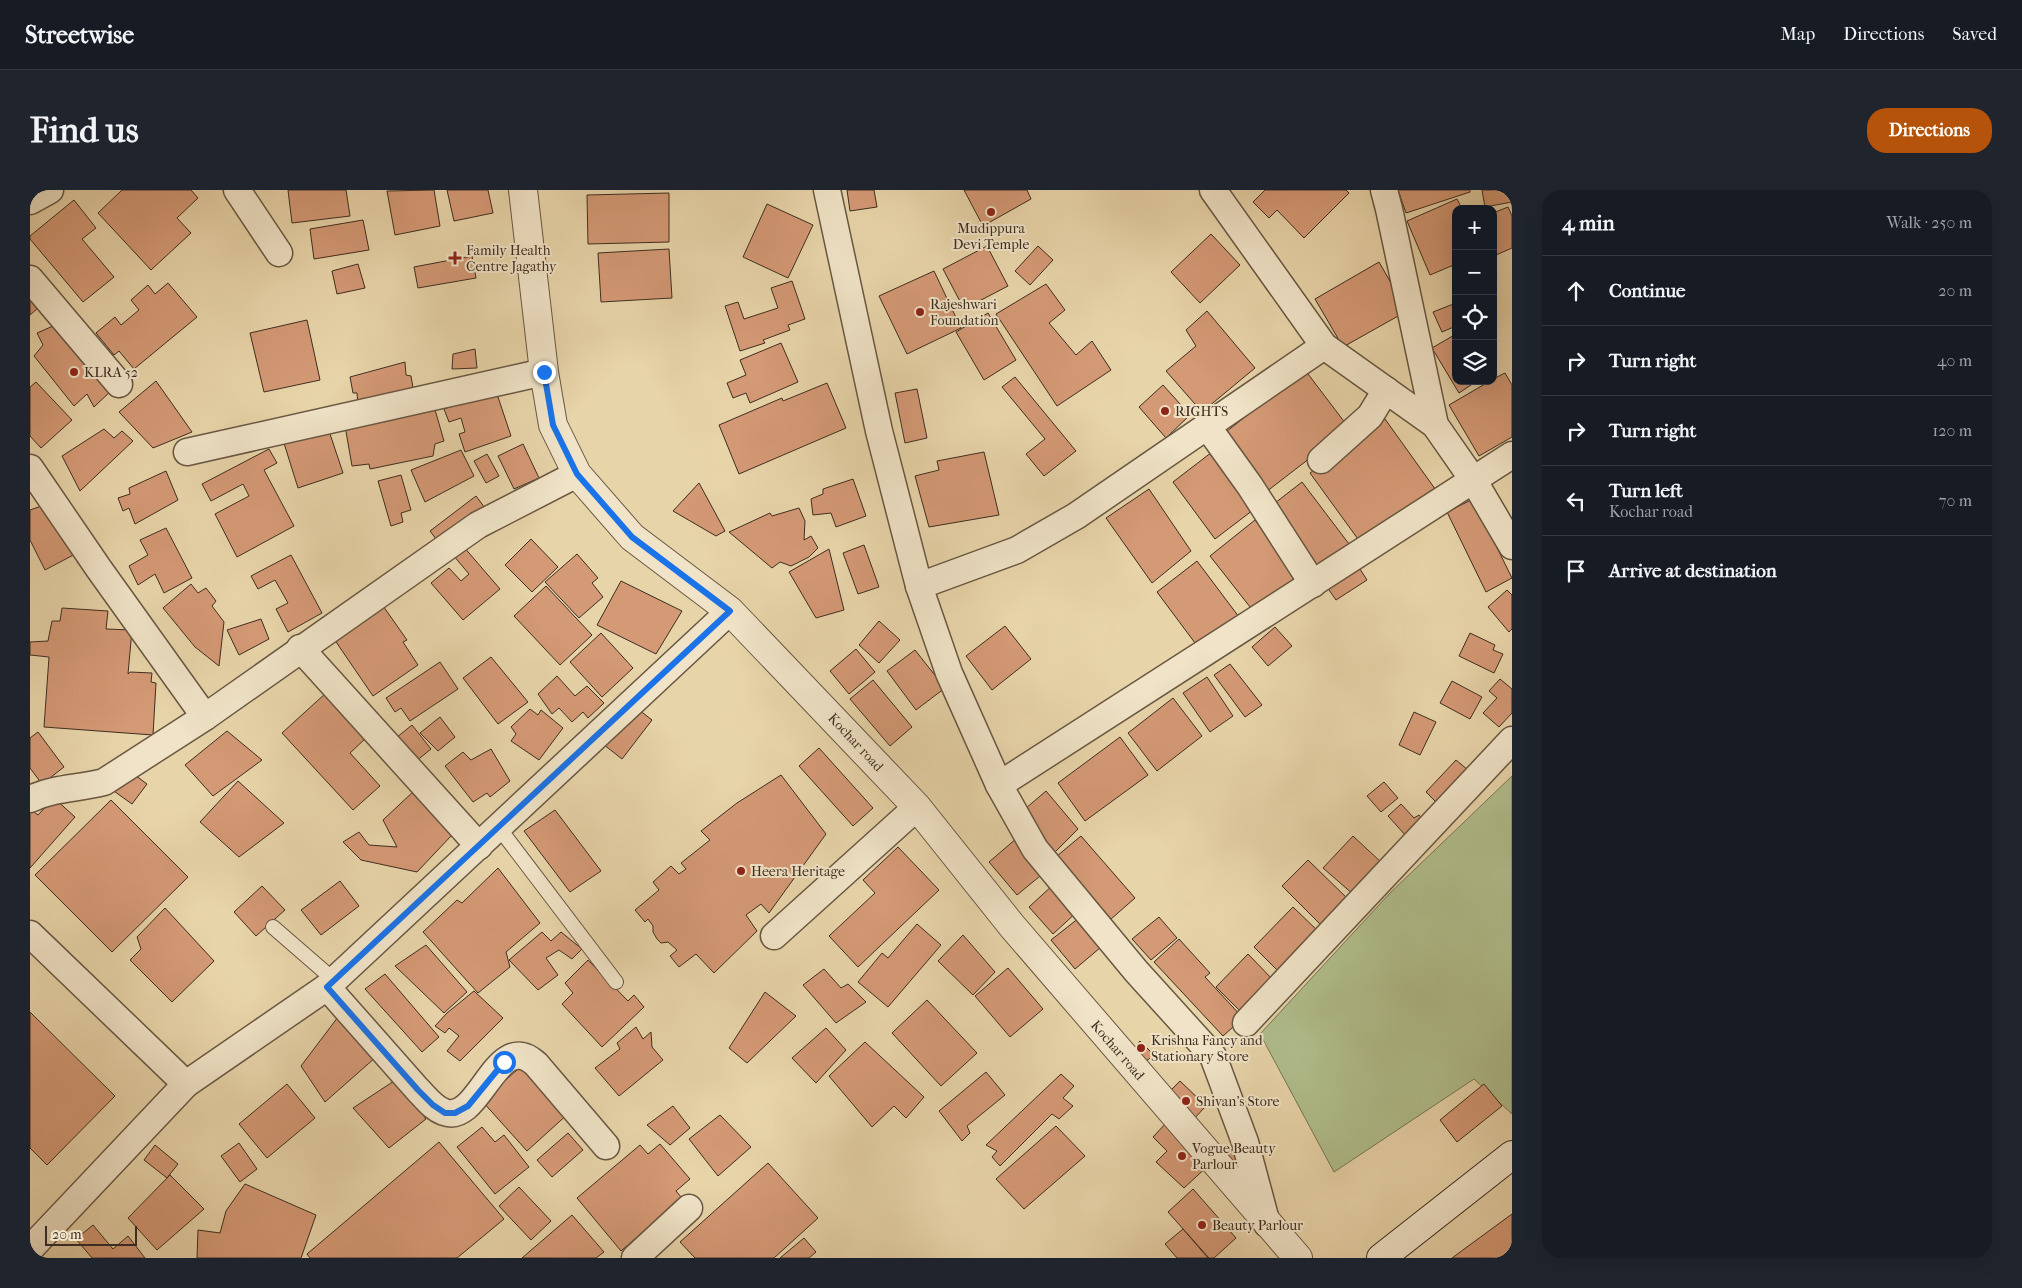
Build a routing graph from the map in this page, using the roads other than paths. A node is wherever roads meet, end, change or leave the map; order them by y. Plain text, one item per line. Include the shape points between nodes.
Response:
1 (50, 190) edge
2 (237, 190) edge
3 (523, 190) edge
4 (827, 190) edge
5 (1214, 190) edge
6 (1384, 190) edge
7 (30, 201) edge
8 (279, 253) dead end
9 (30, 279) edge
10 (1324, 346) junction
11 (544, 372) junction
12 (119, 384) dead end
13 (1386, 390) junction
14 (1435, 425) junction
15 (1207, 426) junction
16 (187, 452) dead end
17 (1512, 455) edge
18 (1321, 460) dead end
19 (577, 474) junction
20 (32, 475) edge
21 (1474, 481) junction
22 (1512, 546) edge
23 (1313, 584) junction
24 (919, 586) junction
25 (730, 611) junction
26 (300, 648) junction
27 (205, 717) junction
28 (1512, 740) edge
29 (999, 785) junction
30 (30, 799) edge
31 (917, 807) junction
32 (499, 828) junction
33 (479, 846) junction
34 (273, 927) dead end
35 (30, 934) edge
36 (774, 936) dead end
37 (616, 982) dead end
38 (331, 984) junction
39 (1246, 1023) dead end
40 (186, 1084) junction
41 (606, 1146) dead end
42 (1512, 1155) edge
43 (689, 1208) dead end
44 (1267, 1224) junction
45 (30, 1249) edge
46 (635, 1258) edge
47 (1298, 1258) edge
48 (1381, 1258) edge

1 - 7 street
2 - 8 street
3 - 11 street, Kochar road
4 - 24 street via 879,431
5 - 10 street
6 - 14 street
9 - 12 street
10 - 13 street
10 - 15 street
11 - 16 street
11 - 19 street, Kochar road via 553,425
13 - 14 street
13 - 18 street via 1370,416
14 - 21 street
15 - 23 street
15 - 24 street via 1076,516 1017,550
17 - 21 street
19 - 25 street, Kochar road via 632,537
19 - 26 street via 478,525
20 - 27 street
21 - 22 street
21 - 23 street
23 - 29 street
24 - 29 street via 949,674
25 - 31 street, Kochar road
25 - 32 street
26 - 27 street
26 - 33 street
27 - 30 street via 104,782 56,789
28 - 39 street
29 - 44 street via 1035,849 1136,971 1213,1056 1245,1142
31 - 36 street
31 - 44 street, Kochar road via 1012,926
32 - 33 street
32 - 37 lane
33 - 38 street
34 - 38 lane
35 - 40 street
38 - 40 street
38 - 41 street via 418,1090 445,1113 455,1113 468,1106 504,1062 521,1055 536,1064
40 - 45 street
42 - 48 street
43 - 46 street
44 - 47 street, Kochar road

